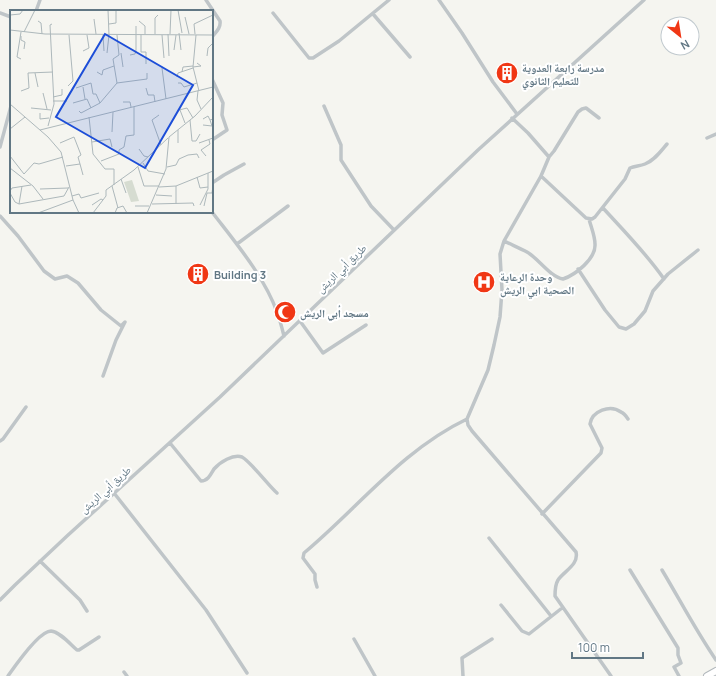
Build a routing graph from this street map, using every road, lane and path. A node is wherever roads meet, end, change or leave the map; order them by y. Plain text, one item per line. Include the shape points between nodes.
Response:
1 (40, 0) edge
2 (206, 0) edge
3 (389, 0) edge
4 (439, 0) edge
5 (644, 0) edge
6 (36, 10) edge
7 (213, 10) edge
8 (213, 10) edge
9 (0, 13) edge
10 (273, 13) dead end
11 (373, 14) junction
12 (10, 17) edge
13 (213, 36) edge
14 (410, 57) dead end
15 (213, 81) edge
16 (324, 106) dead end
17 (10, 110) edge
18 (517, 114) junction
19 (512, 118) junction
20 (599, 118) dead end
21 (716, 134) edge
22 (707, 138) dead end
23 (213, 139) edge
24 (667, 144) dead end
25 (0, 147) edge
26 (549, 157) junction
27 (244, 164) dead end
28 (540, 176) junction
29 (213, 182) edge
30 (288, 206) dead end
31 (603, 208) junction
32 (213, 213) edge
33 (0, 216) edge
34 (589, 219) junction
35 (394, 230) junction
36 (504, 241) junction
37 (237, 244) junction
38 (698, 250) dead end
39 (578, 269) junction
40 (664, 279) junction
41 (300, 321) junction
42 (366, 325) dead end
43 (284, 336) junction
44 (103, 376) dead end
45 (26, 407) dead end
46 (467, 419) junction
47 (628, 419) dead end
48 (0, 441) edge
49 (170, 443) junction
50 (114, 493) junction
51 (276, 494) dead end
52 (542, 514) junction
53 (489, 538) dead end
54 (40, 561) junction
55 (630, 570) dead end
56 (662, 570) dead end
57 (317, 587) dead end
58 (0, 600) edge
59 (502, 605) dead end
60 (562, 608) junction
61 (87, 611) dead end
62 (551, 616) junction
63 (99, 637) dead end
64 (354, 639) dead end
65 (492, 639) dead end
66 (716, 660) edge
67 (716, 671) edge
68 (124, 672) dead end
69 (247, 674) dead end
70 (8, 676) edge
71 (128, 676) edge
72 (375, 676) edge
73 (463, 676) edge
74 (611, 676) edge
75 (679, 676) edge
76 (707, 676) edge

1 - 6 street
2 - 7 street
3 - 11 street
4 - 18 street
5 - 18 street, طريق أبي الريش
8 - 13 street via 220,21 218,30
9 - 12 street
10 - 11 street via 309,58 339,41
11 - 14 street
15 - 23 street via 223,103 222,115 228,130
16 - 35 street via 341,145 341,160 371,206
17 - 25 street
18 - 19 street, طريق أبي الريش
19 - 26 street
19 - 35 street, طريق أبي الريش
20 - 26 street via 586,108 578,112
21 - 22 street
24 - 31 street via 644,165 630,168 625,179
26 - 28 street
27 - 29 street
28 - 34 street
28 - 36 street
30 - 37 street
31 - 34 street via 595,217
31 - 40 street via 649,258
32 - 37 street
33 - 44 street via 44,270 55,279 67,276 78,283 100,310 121,326 125,322
34 - 39 street via 596,246 591,257
35 - 41 street, طريق أبي الريش
36 - 39 street via 528,252 559,278 567,278
36 - 46 street via 500,254 500,317 488,370
37 - 43 street via 271,299
38 - 40 street
39 - 40 street via 605,310 622,329 630,327 641,316 653,291
41 - 42 street via 323,353
41 - 43 street, طريق أبي الريش
43 - 49 street, طريق أبي الريش
45 - 48 street
46 - 52 street via 472,431
46 - 57 street via 419,449 304,553 302,558 315,574
47 - 52 street via 622,412 607,408 591,419 590,424 602,448 601,453
49 - 50 street, طريق أبي الريش
49 - 51 street via 201,481 207,479 223,462 238,456 243,458
50 - 54 street, طريق أبي الريش
50 - 69 street via 206,610
52 - 60 street via 573,547 577,556 555,587 555,596
53 - 62 street
54 - 58 street, طريق أبي الريش
54 - 61 street via 80,600
55 - 75 street via 678,648 681,663 674,667
56 - 66 street
59 - 62 street via 522,631 529,634
60 - 62 street
60 - 74 street
63 - 70 street via 76,650 57,633 44,632
64 - 72 street
65 - 73 street via 462,658
67 - 76 main road
68 - 71 street

